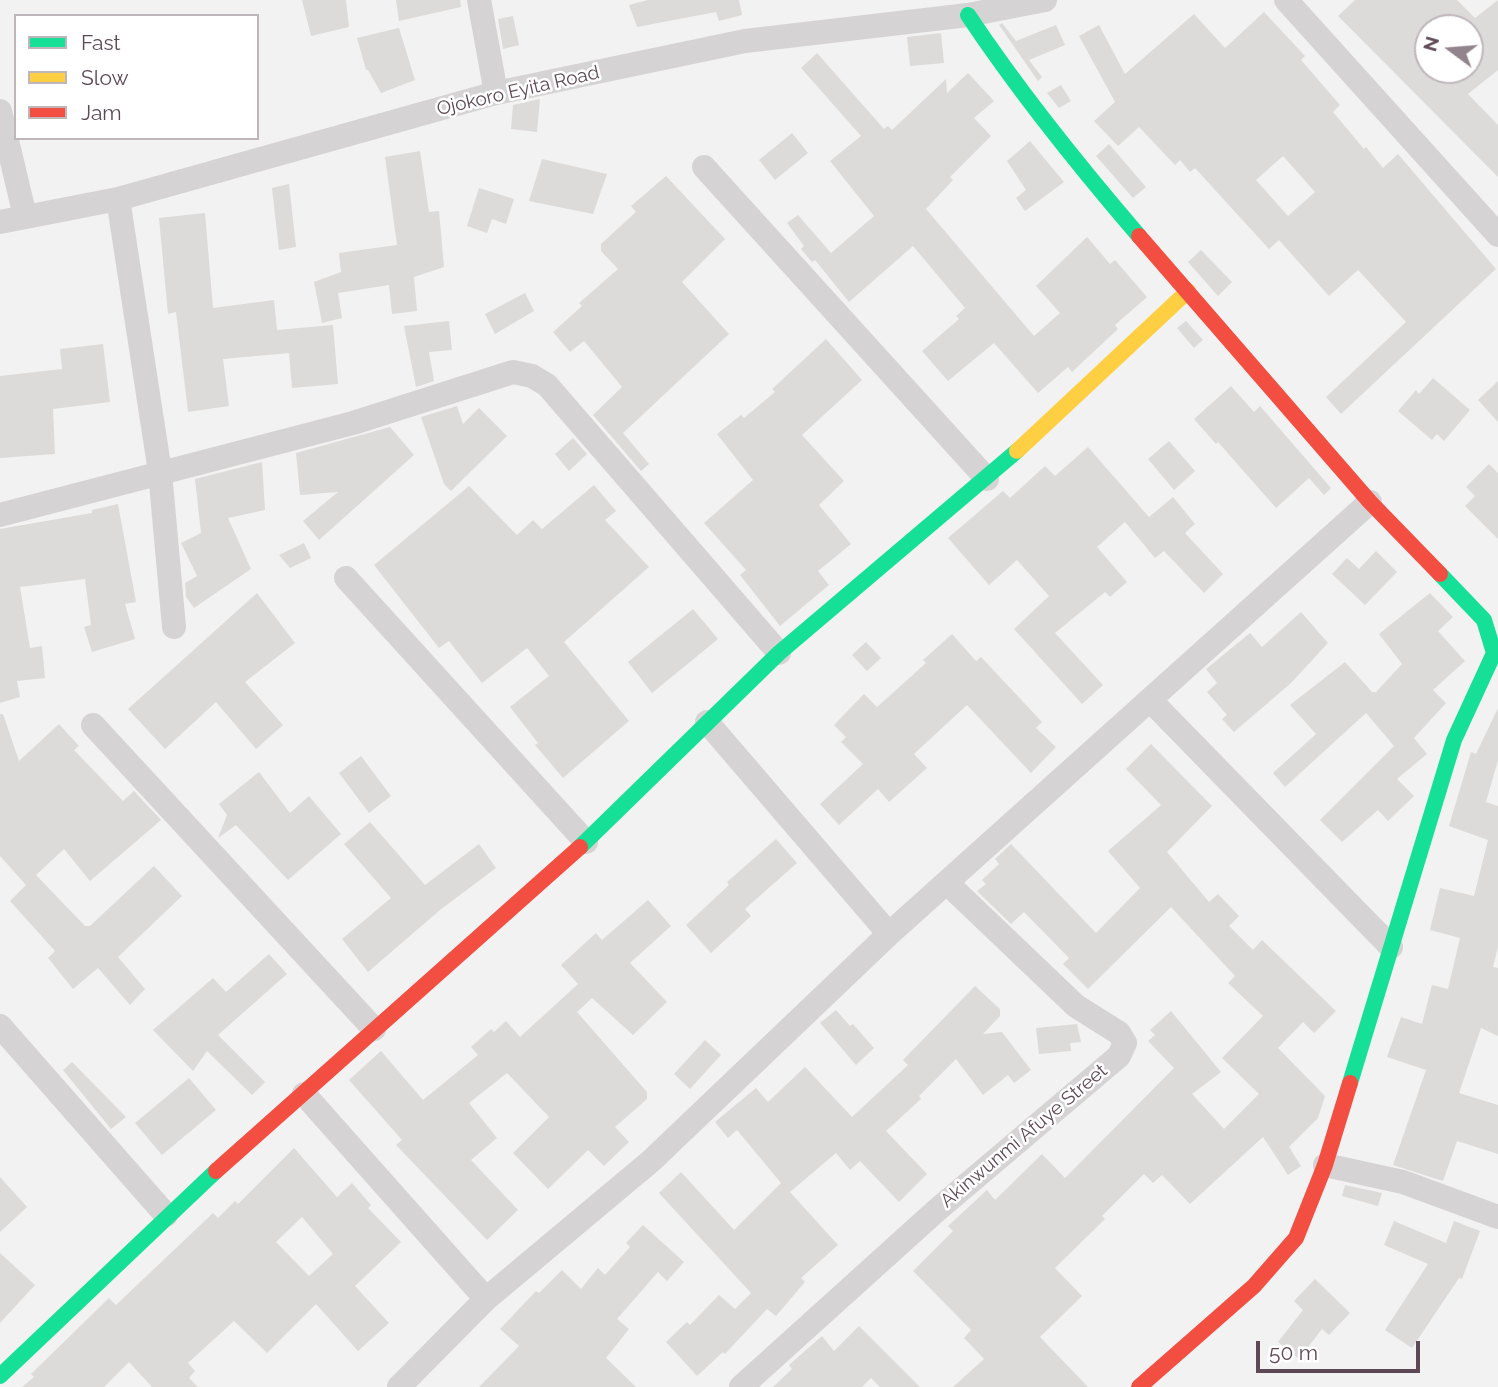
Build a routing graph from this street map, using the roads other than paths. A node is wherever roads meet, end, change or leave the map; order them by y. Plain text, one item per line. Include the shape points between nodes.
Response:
1 (480, 0) edge
2 (1045, 0) edge
3 (1286, 0) edge
4 (968, 15) junction
5 (496, 93) junction
6 (0, 111) edge
7 (704, 167) dead end
8 (118, 199) junction
9 (25, 216) junction
10 (0, 222) edge
11 (1498, 235) edge
12 (1188, 291) junction
13 (160, 472) junction
14 (987, 479) junction
15 (1370, 502) junction
16 (0, 515) edge
17 (346, 578) dead end
18 (174, 627) dead end
19 (779, 653) junction
20 (1151, 701) junction
21 (707, 722) junction
22 (93, 725) dead end
23 (586, 842) junction
24 (948, 884) junction
25 (889, 934) junction
26 (1391, 947) junction
27 (0, 1026) edge
28 (374, 1029) junction
29 (304, 1094) junction
30 (1325, 1165) junction
31 (166, 1215) junction
32 (1498, 1217) edge
33 (486, 1299) junction
34 (0, 1376) edge
35 (399, 1387) edge
36 (741, 1387) edge
37 (1139, 1387) edge

1 - 5 street
2 - 4 street, Ojokoro Eyita Road
3 - 11 street
4 - 5 street, Ojokoro Eyita Road via 745,41
4 - 12 street via 1072,158
5 - 8 street, Ojokoro Eyita Road
6 - 9 street
7 - 14 street
8 - 9 street, Ojokoro Eyita Road
8 - 13 street
9 - 10 street, Ojokoro Eyita Road
12 - 14 street
12 - 15 street
13 - 16 street
13 - 18 street
13 - 19 street via 353,422 513,372 532,376 547,385
14 - 19 street
15 - 20 street
15 - 26 street via 1484,620 1494,653 1454,740
17 - 23 street
19 - 21 street
20 - 24 street
20 - 26 street
21 - 23 street
21 - 25 street
22 - 28 street
23 - 28 street
24 - 25 street
24 - 36 street, Akinwunmi Afuye Street via 1076,1006 1119,1033 1125,1043 1119,1056 937,1210
25 - 33 street via 651,1161
26 - 30 street
27 - 31 street
28 - 29 street
29 - 31 street
29 - 33 street
30 - 32 street via 1403,1182
30 - 37 street via 1296,1238 1281,1258
31 - 34 street
33 - 35 street

